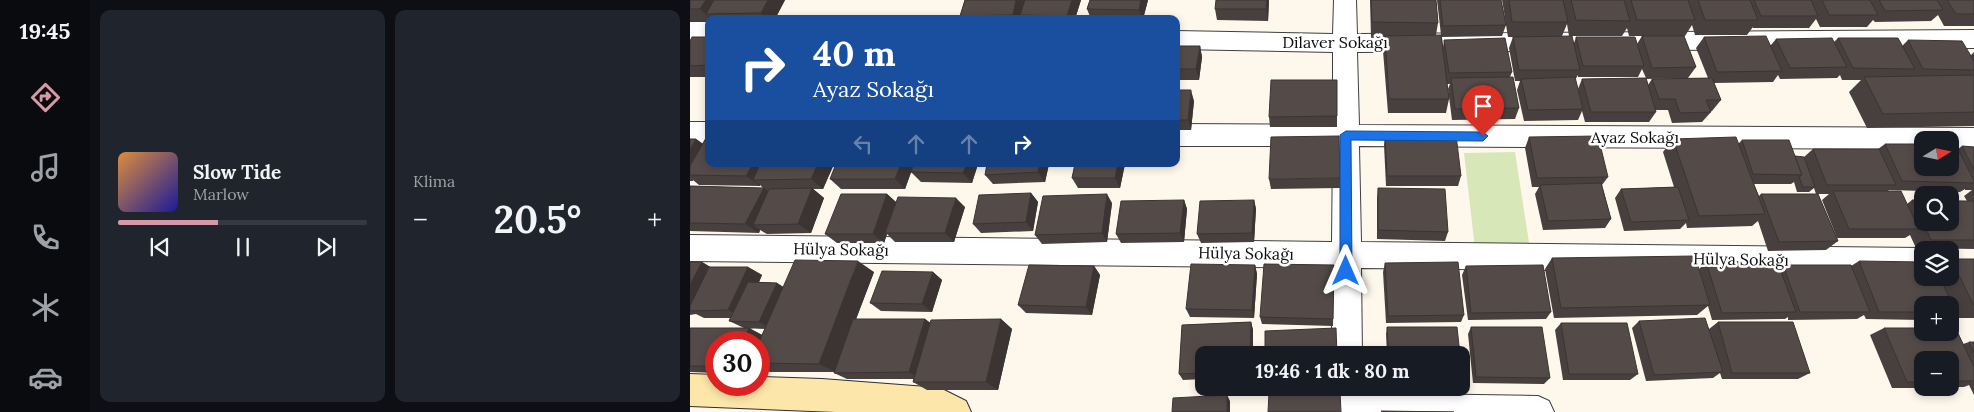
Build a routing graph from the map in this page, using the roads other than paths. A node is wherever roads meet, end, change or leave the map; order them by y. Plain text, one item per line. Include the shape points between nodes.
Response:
1 (1345, 0) edge
2 (690, 31) edge
3 (705, 31) edge
4 (1974, 39) edge
5 (1180, 40) edge
6 (1345, 43) junction
7 (690, 133) edge
8 (705, 133) edge
9 (1180, 135) edge
10 (1346, 135) junction
11 (1974, 139) edge
12 (690, 248) edge
13 (1346, 254) junction
14 (1914, 261) edge
15 (1347, 346) edge
16 (690, 390) edge
17 (1347, 403) edge
18 (955, 412) edge
19 (1538, 412) edge

1 - 6 street
2 - 3 street
4 - 6 street, Dilaver Sokağı
5 - 6 street, Dilaver Sokağı
6 - 10 street
7 - 8 street
9 - 10 street, Ayaz Sokağı
10 - 11 street, Ayaz Sokağı
10 - 13 street
12 - 13 street, Hülya Sokağı
13 - 14 street, Hülya Sokağı
13 - 15 street
16 - 18 street via 940,404
17 - 19 street

